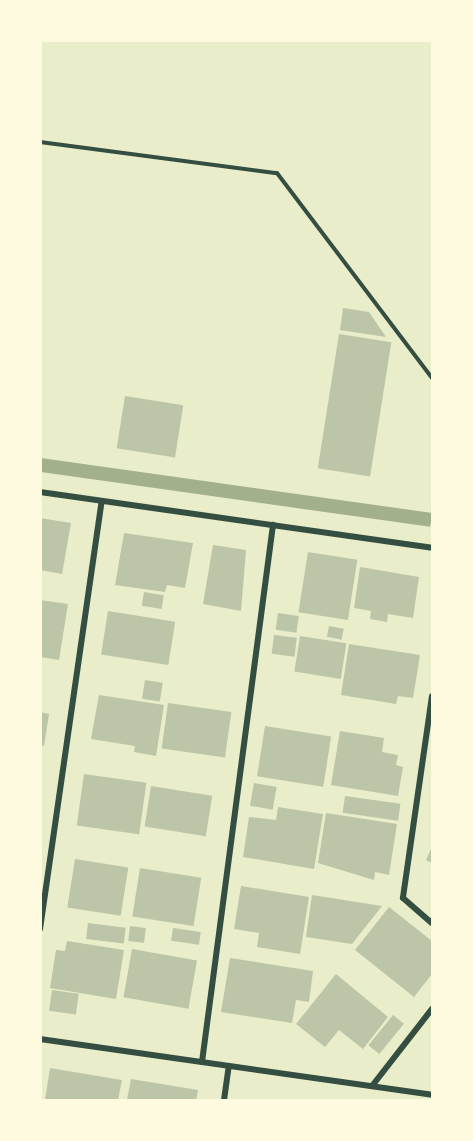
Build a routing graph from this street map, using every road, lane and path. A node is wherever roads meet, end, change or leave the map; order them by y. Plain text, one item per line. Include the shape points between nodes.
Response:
1 (40, 142) edge
2 (432, 378) edge
3 (40, 492) edge
4 (102, 501) junction
5 (273, 525) junction
6 (432, 548) edge
7 (432, 696) edge
8 (432, 923) edge
9 (40, 929) edge
10 (432, 1009) edge
11 (40, 1039) edge
12 (202, 1062) junction
13 (229, 1066) junction
14 (372, 1086) junction
15 (432, 1095) edge
16 (224, 1101) edge

1 - 2 path via 277,173
3 - 4 street
4 - 5 street
4 - 9 street
5 - 6 street
5 - 12 street
7 - 8 street via 403,898
10 - 14 street
11 - 12 street
12 - 13 street
13 - 14 street
13 - 16 street
14 - 15 street

